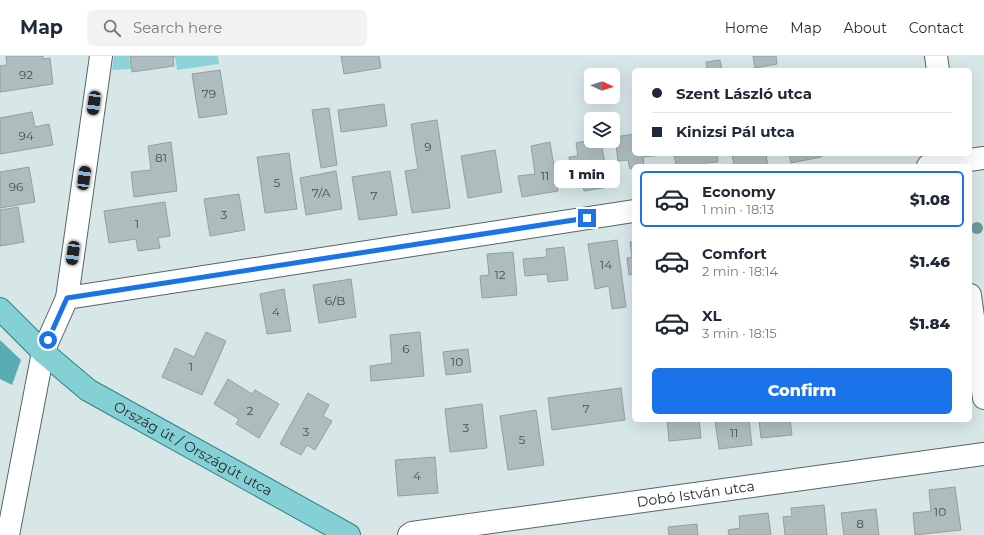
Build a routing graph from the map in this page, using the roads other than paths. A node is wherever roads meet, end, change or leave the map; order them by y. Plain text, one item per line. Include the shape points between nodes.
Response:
1 (101, 56) edge
2 (936, 56) edge
3 (938, 68) edge
4 (984, 158) edge
5 (951, 161) edge
6 (937, 164) edge
7 (632, 211) edge
8 (67, 298) junction
9 (0, 309) edge
10 (972, 310) edge
11 (43, 352) junction
12 (984, 398) edge
13 (984, 454) edge
14 (8, 535) edge
15 (349, 535) edge
16 (409, 535) edge

1 - 8 street
2 - 3 street
4 - 5 street
5 - 6 street
7 - 8 street
8 - 11 street
9 - 11 main road, Ország út / Országút utca
10 - 12 street
11 - 14 street
11 - 15 main road, Ország út / Országút utca via 88,390
13 - 16 street, Dobó István utca

